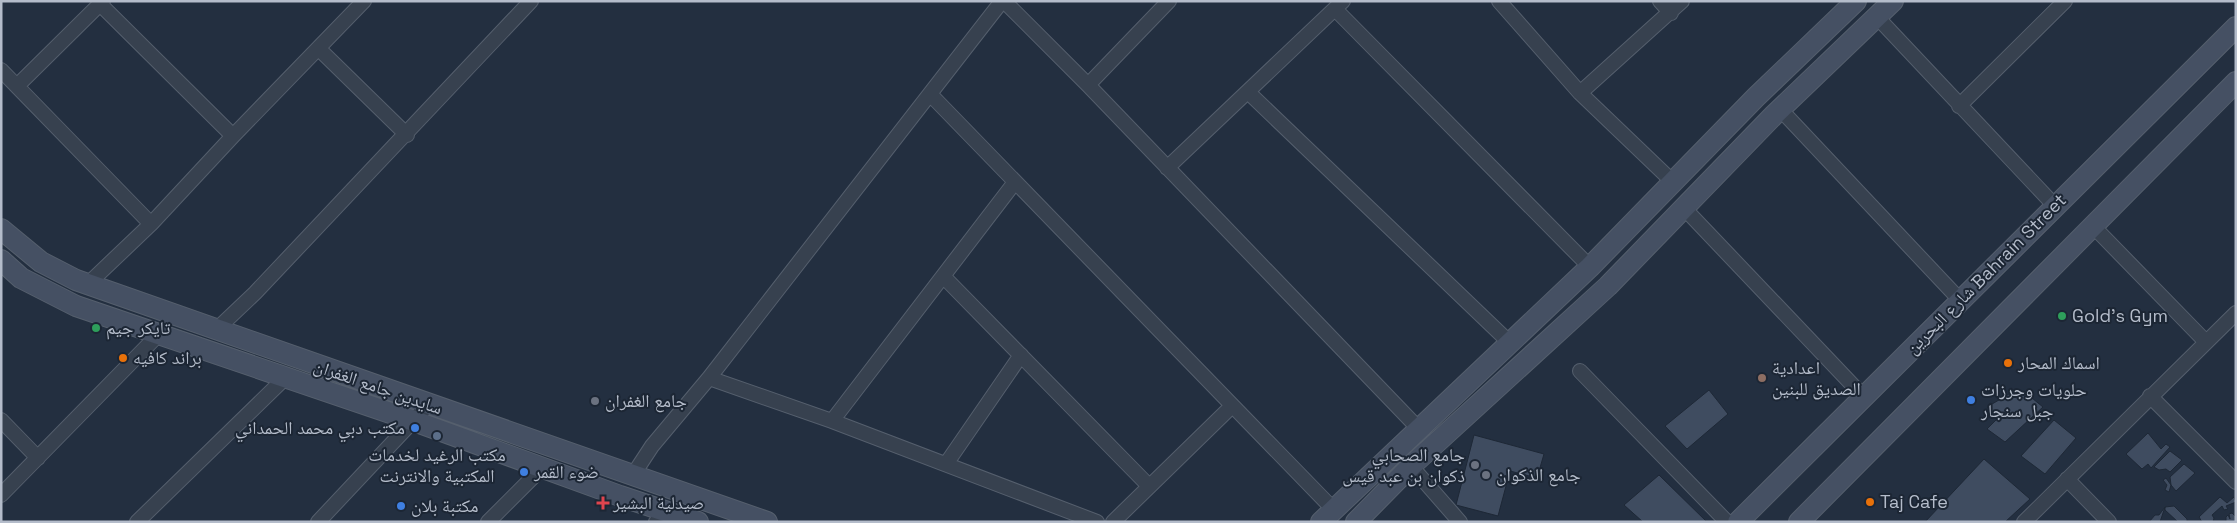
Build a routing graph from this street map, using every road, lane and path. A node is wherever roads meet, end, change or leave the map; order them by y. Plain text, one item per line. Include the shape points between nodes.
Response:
1 (364, 1) edge
2 (531, 1) edge
3 (1003, 1) edge
4 (1169, 1) edge
5 (1499, 1) edge
6 (1660, 1) edge
7 (1682, 1) edge
8 (1856, 1) edge
9 (1893, 1) edge
10 (2065, 1) edge
11 (101, 3) edge
12 (1339, 5) edge
13 (1671, 13) junction
14 (1877, 17) junction
15 (2236, 27) edge
16 (319, 49) junction
17 (1, 70) edge
18 (2236, 82) edge
19 (18, 85) junction
20 (1088, 86) junction
21 (1248, 92) junction
22 (1580, 93) junction
23 (930, 94) junction
24 (1959, 106) junction
25 (1780, 110) junction
26 (407, 135) junction
27 (233, 136) junction
28 (1167, 168) junction
29 (1015, 182) junction
30 (1673, 182) junction
31 (2055, 206) junction
32 (1684, 208) junction
33 (151, 224) junction
34 (2092, 225) junction
35 (1, 229) edge
36 (1, 260) edge
37 (1590, 268) junction
38 (943, 276) junction
39 (88, 284) junction
40 (1960, 300) junction
41 (2236, 312) edge
42 (216, 330) junction
43 (158, 335) junction
44 (1508, 342) junction
45 (2206, 342) junction
46 (1021, 356) junction
47 (1580, 372) dead end
48 (286, 377) junction
49 (709, 378) junction
50 (1462, 387) junction
51 (1863, 396) junction
52 (2150, 396) junction
53 (1478, 403) junction
54 (428, 405) junction
55 (1232, 406) junction
56 (1, 420) edge
57 (832, 420) junction
58 (414, 421) junction
59 (1419, 429) junction
60 (38, 458) junction
61 (946, 464) junction
62 (1411, 466) junction
63 (542, 467) junction
64 (633, 475) junction
65 (2067, 479) junction
66 (2236, 482) edge
67 (1150, 486) junction
68 (1, 494) edge
69 (1327, 515) edge
70 (662, 516) edge
71 (137, 522) edge
72 (318, 522) edge
73 (488, 522) edge
74 (698, 522) edge
75 (766, 522) edge
76 (1097, 522) edge
77 (1113, 522) edge
78 (1356, 522) edge
79 (1460, 522) edge
80 (1727, 522) edge
81 (1738, 522) edge
82 (1799, 522) edge
83 (2024, 522) edge
84 (2109, 522) edge

1 - 16 street
2 - 26 street
3 - 20 street
3 - 23 street
4 - 20 street
5 - 22 street
6 - 13 street
7 - 13 street
8 - 30 street
9 - 14 street
10 - 24 street
11 - 19 street
11 - 27 street
12 - 21 street
12 - 37 street
13 - 22 street
14 - 24 street
14 - 25 street
15 - 31 street, شارع البحرين Bahrain Street
16 - 26 street
16 - 27 street
17 - 19 street
18 - 34 street
19 - 33 street
20 - 28 street
21 - 28 street
21 - 44 street
22 - 30 street
23 - 29 street
23 - 49 street
24 - 31 street
25 - 32 street
25 - 40 street
26 - 42 street
27 - 33 street
28 - 59 street
29 - 38 street
29 - 55 street
30 - 37 street
31 - 40 street, شارع البحرين Bahrain Street
32 - 51 street
32 - 53 street via 1608,286
33 - 39 street
34 - 45 street
34 - 82 street
35 - 39 street, سايدين جامع الغفران via 41,262
36 - 43 street, سايدين جامع الغفران via 21,278 76,306
37 - 44 street
38 - 46 street
38 - 57 street
39 - 42 street, سايدين جامع الغفران
40 - 51 street, شارع البحرين Bahrain Street
41 - 45 street
42 - 54 street, سايدين جامع الغفران
43 - 48 street, سايدين جامع الغفران
43 - 60 street
44 - 50 street
45 - 52 street
46 - 61 street
46 - 67 street
47 - 80 street
48 - 58 street, سايدين جامع الغفران
48 - 71 street
49 - 57 street
49 - 64 street via 652,446
50 - 53 street
50 - 59 street
51 - 81 street, شارع البحرين Bahrain Street
52 - 65 street
52 - 66 street
53 - 62 street
54 - 58 street
54 - 64 street, سايدين جامع الغفران
55 - 67 street
55 - 69 street
56 - 60 street
57 - 61 street
58 - 63 street, سايدين جامع الغفران
58 - 72 street
59 - 69 street
60 - 68 street
61 - 76 street
62 - 78 street
62 - 79 street
63 - 70 street, سايدين جامع الغفران
63 - 73 street
64 - 75 street, سايدين جامع الغفران
65 - 83 street
65 - 84 street
67 - 77 street
70 - 74 street, سايدين جامع الغفران

